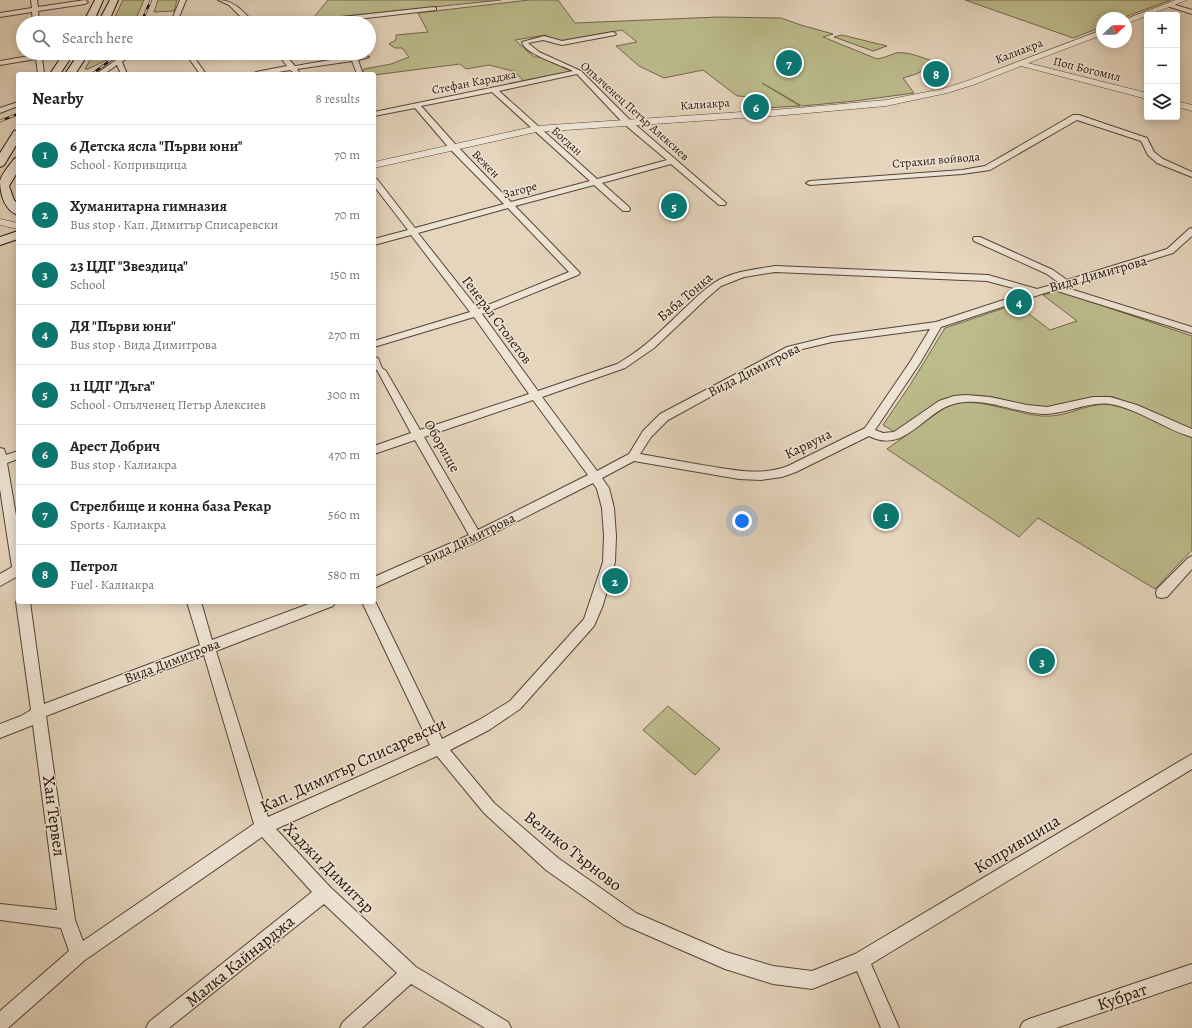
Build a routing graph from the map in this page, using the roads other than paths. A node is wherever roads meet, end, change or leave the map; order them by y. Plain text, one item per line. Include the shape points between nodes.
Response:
1 (34, 0) edge
2 (99, 0) edge
3 (114, 0) edge
4 (183, 0) edge
5 (221, 0) edge
6 (84, 2) dead end
7 (1177, 2) edge
8 (1192, 8) edge
9 (434, 9) dead end
10 (35, 10) junction
11 (178, 12) junction
12 (1192, 12) edge
13 (0, 15) edge
14 (35, 16) edge
15 (91, 16) edge
16 (106, 16) edge
17 (174, 16) edge
18 (177, 16) edge
19 (244, 16) edge
20 (373, 16) edge
21 (1132, 20) edge
22 (613, 34) dead end
23 (1096, 34) edge
24 (16, 59) edge
25 (40, 60) edge
26 (64, 60) edge
27 (79, 60) edge
28 (193, 60) edge
29 (286, 60) edge
30 (345, 60) edge
31 (355, 60) edge
32 (118, 61) joint
33 (0, 63) edge
34 (1021, 64) junction
35 (295, 70) edge
36 (41, 72) edge
37 (56, 72) edge
38 (71, 72) edge
39 (102, 72) edge
40 (123, 72) edge
41 (202, 72) edge
42 (276, 72) edge
43 (359, 72) edge
44 (579, 72) junction
45 (494, 90) junction
46 (1144, 95) edge
47 (16, 105) edge
48 (416, 105) junction
49 (1180, 105) edge
50 (1192, 108) edge
51 (0, 111) edge
52 (376, 114) edge
53 (628, 122) junction
54 (536, 129) junction
55 (16, 139) edge
56 (453, 147) junction
57 (673, 161) junction
58 (0, 163) edge
59 (16, 164) edge
60 (376, 165) edge
61 (1192, 175) edge
62 (595, 182) junction
63 (810, 183) dead end
64 (376, 184) edge
65 (2, 189) edge
66 (722, 203) dead end
67 (509, 206) junction
68 (16, 209) edge
69 (626, 209) dead end
70 (0, 214) edge
71 (16, 218) edge
72 (0, 222) edge
73 (16, 226) edge
74 (1192, 231) edge
75 (413, 232) junction
76 (16, 236) edge
77 (977, 239) dead end
78 (0, 241) edge
79 (376, 241) edge
80 (1065, 284) junction
81 (1054, 287) junction
82 (1036, 292) junction
83 (476, 313) junction
84 (937, 325) junction
85 (1192, 330) edge
86 (376, 343) edge
87 (378, 366) edge
88 (535, 395) junction
89 (869, 431) junction
90 (1192, 433) edge
91 (418, 435) junction
92 (376, 449) edge
93 (16, 456) edge
94 (633, 457) junction
95 (0, 458) edge
96 (596, 476) junction
97 (476, 537) junction
98 (16, 556) edge
99 (1192, 562) edge
100 (16, 569) edge
101 (0, 581) edge
102 (376, 582) edge
103 (1162, 592) dead end
104 (23, 604) edge
105 (195, 604) edge
106 (323, 604) edge
107 (370, 604) edge
108 (207, 648) junction
109 (40, 712) junction
110 (0, 731) edge
111 (439, 748) junction
112 (1192, 761) edge
113 (262, 827) junction
114 (324, 893) junction
115 (0, 912) edge
116 (67, 920) junction
117 (79, 954) junction
118 (861, 960) junction
119 (410, 973) junction
120 (1192, 973) edge
121 (0, 1024) edge
122 (1052, 1024) edge
123 (155, 1028) edge
124 (349, 1028) edge
125 (502, 1028) edge
126 (890, 1028) edge
127 (1029, 1028) edge

1 - 10 street
2 - 15 main road
3 - 16 main road
4 - 11 street
5 - 19 street via 231,4
6 - 10 street
7 - 8 street
7 - 12 street
7 - 21 street
9 - 20 street
10 - 13 street
10 - 14 street
11 - 17 street
11 - 18 street
22 - 44 street, Опълченец Петър Алексиев via 562,43 544,38 525,42 530,49
23 - 34 street, Калиакра
24 - 33 street
25 - 36 street
26 - 37 main road
27 - 38 main road
28 - 41 street
29 - 35 street
30 - 35 street
31 - 43 street
32 - 39 street
32 - 40 street
34 - 46 street, Поп Богомил
34 - 53 street, Калиакра via 944,91 886,103
35 - 42 street
44 - 45 street, Стефан Караджа
44 - 53 street, Опълченец Петър Алексиев
45 - 48 street, Стефан Караджа
45 - 54 street, Богдан
47 - 51 street
48 - 52 street, Стефан Караджа
48 - 56 street, Вежен
49 - 50 street
53 - 54 street, Калиакра
53 - 57 street, Опълченец Петър Алексиев
54 - 56 street, Калиакра
54 - 62 street, Богдан
55 - 58 main road
56 - 60 street, Калиакра
56 - 67 street, Вежен
57 - 62 street, Загоре
57 - 66 street, Опълченец Петър Алексиев
59 - 65 main road
61 - 63 street, Страхил войвода via 1160,161 1150,153 1144,140 1076,117 987,168
62 - 67 street, Загоре
62 - 69 street, Богдан
64 - 75 street, Генерал Столетов
65 - 68 main road
67 - 75 street, Загоре
67 - 83 street, Вежен via 574,273
70 - 71 street
72 - 73 street
74 - 80 street, Вида Димитрова via 1170,251
75 - 79 street, Загоре
75 - 83 street, Генерал Столетов
76 - 78 main road
77 - 80 street via 1050,272
80 - 81 street, Вида Димитрова
81 - 82 street, Вида Димитрова
81 - 85 street
82 - 84 street, Вида Димитрова
82 - 88 street, Баба Тонка via 988,278 775,269 736,276 707,293 637,358 622,366
83 - 86 street
83 - 88 street, Генерал Столетов
84 - 89 street, Карвуна via 915,363
84 - 94 street, Вида Димитрова via 832,339 791,349 664,417 647,434
87 - 91 street, Оборище
88 - 91 street, Баба Тонка
88 - 96 street, Генерал Столетов
89 - 90 street via 890,439 943,404 965,398 1039,410 1065,409 1109,400 1122,403
89 - 94 street, Карвуна via 792,469 768,476 739,474
91 - 92 street, Баба Тонка
91 - 97 street, Оборище
93 - 95 street
94 - 96 street, Вида Димитрова
95 - 98 street
96 - 97 street, Вида Димитрова
96 - 111 street, Кап. Димитър Списаревски via 603,488 608,508 610,536 608,562 589,622 515,705 484,725
97 - 102 street, Вида Димитрова
99 - 103 street
100 - 101 street
104 - 109 street, Хан Тервел
105 - 108 street, Хаджи Димитър
106 - 108 street, Вида Димитрова
107 - 111 street, Велико Търново
108 - 109 street, Вида Димитрова
108 - 113 street, Хаджи Димитър
109 - 110 street via 26,721
109 - 116 street, Хан Тервел
111 - 113 street, Кап. Димитър Списаревски
111 - 118 street, Велико Търново via 489,808 552,864 630,919 725,960 773,975 812,980
112 - 118 street, Копривщица
113 - 114 street, Хаджи Димитър
113 - 117 street, Кап. Димитър Списаревски
114 - 119 street, Хаджи Димитър
114 - 123 street, Малка Кайнарджа
115 - 116 street
116 - 117 street, Хан Тервел
117 - 121 street, Кап. Димитър Списаревски
118 - 126 street
119 - 124 street
119 - 125 street, Хаджи Димитър
120 - 122 street, Кубрат
122 - 127 street, Кубрат

